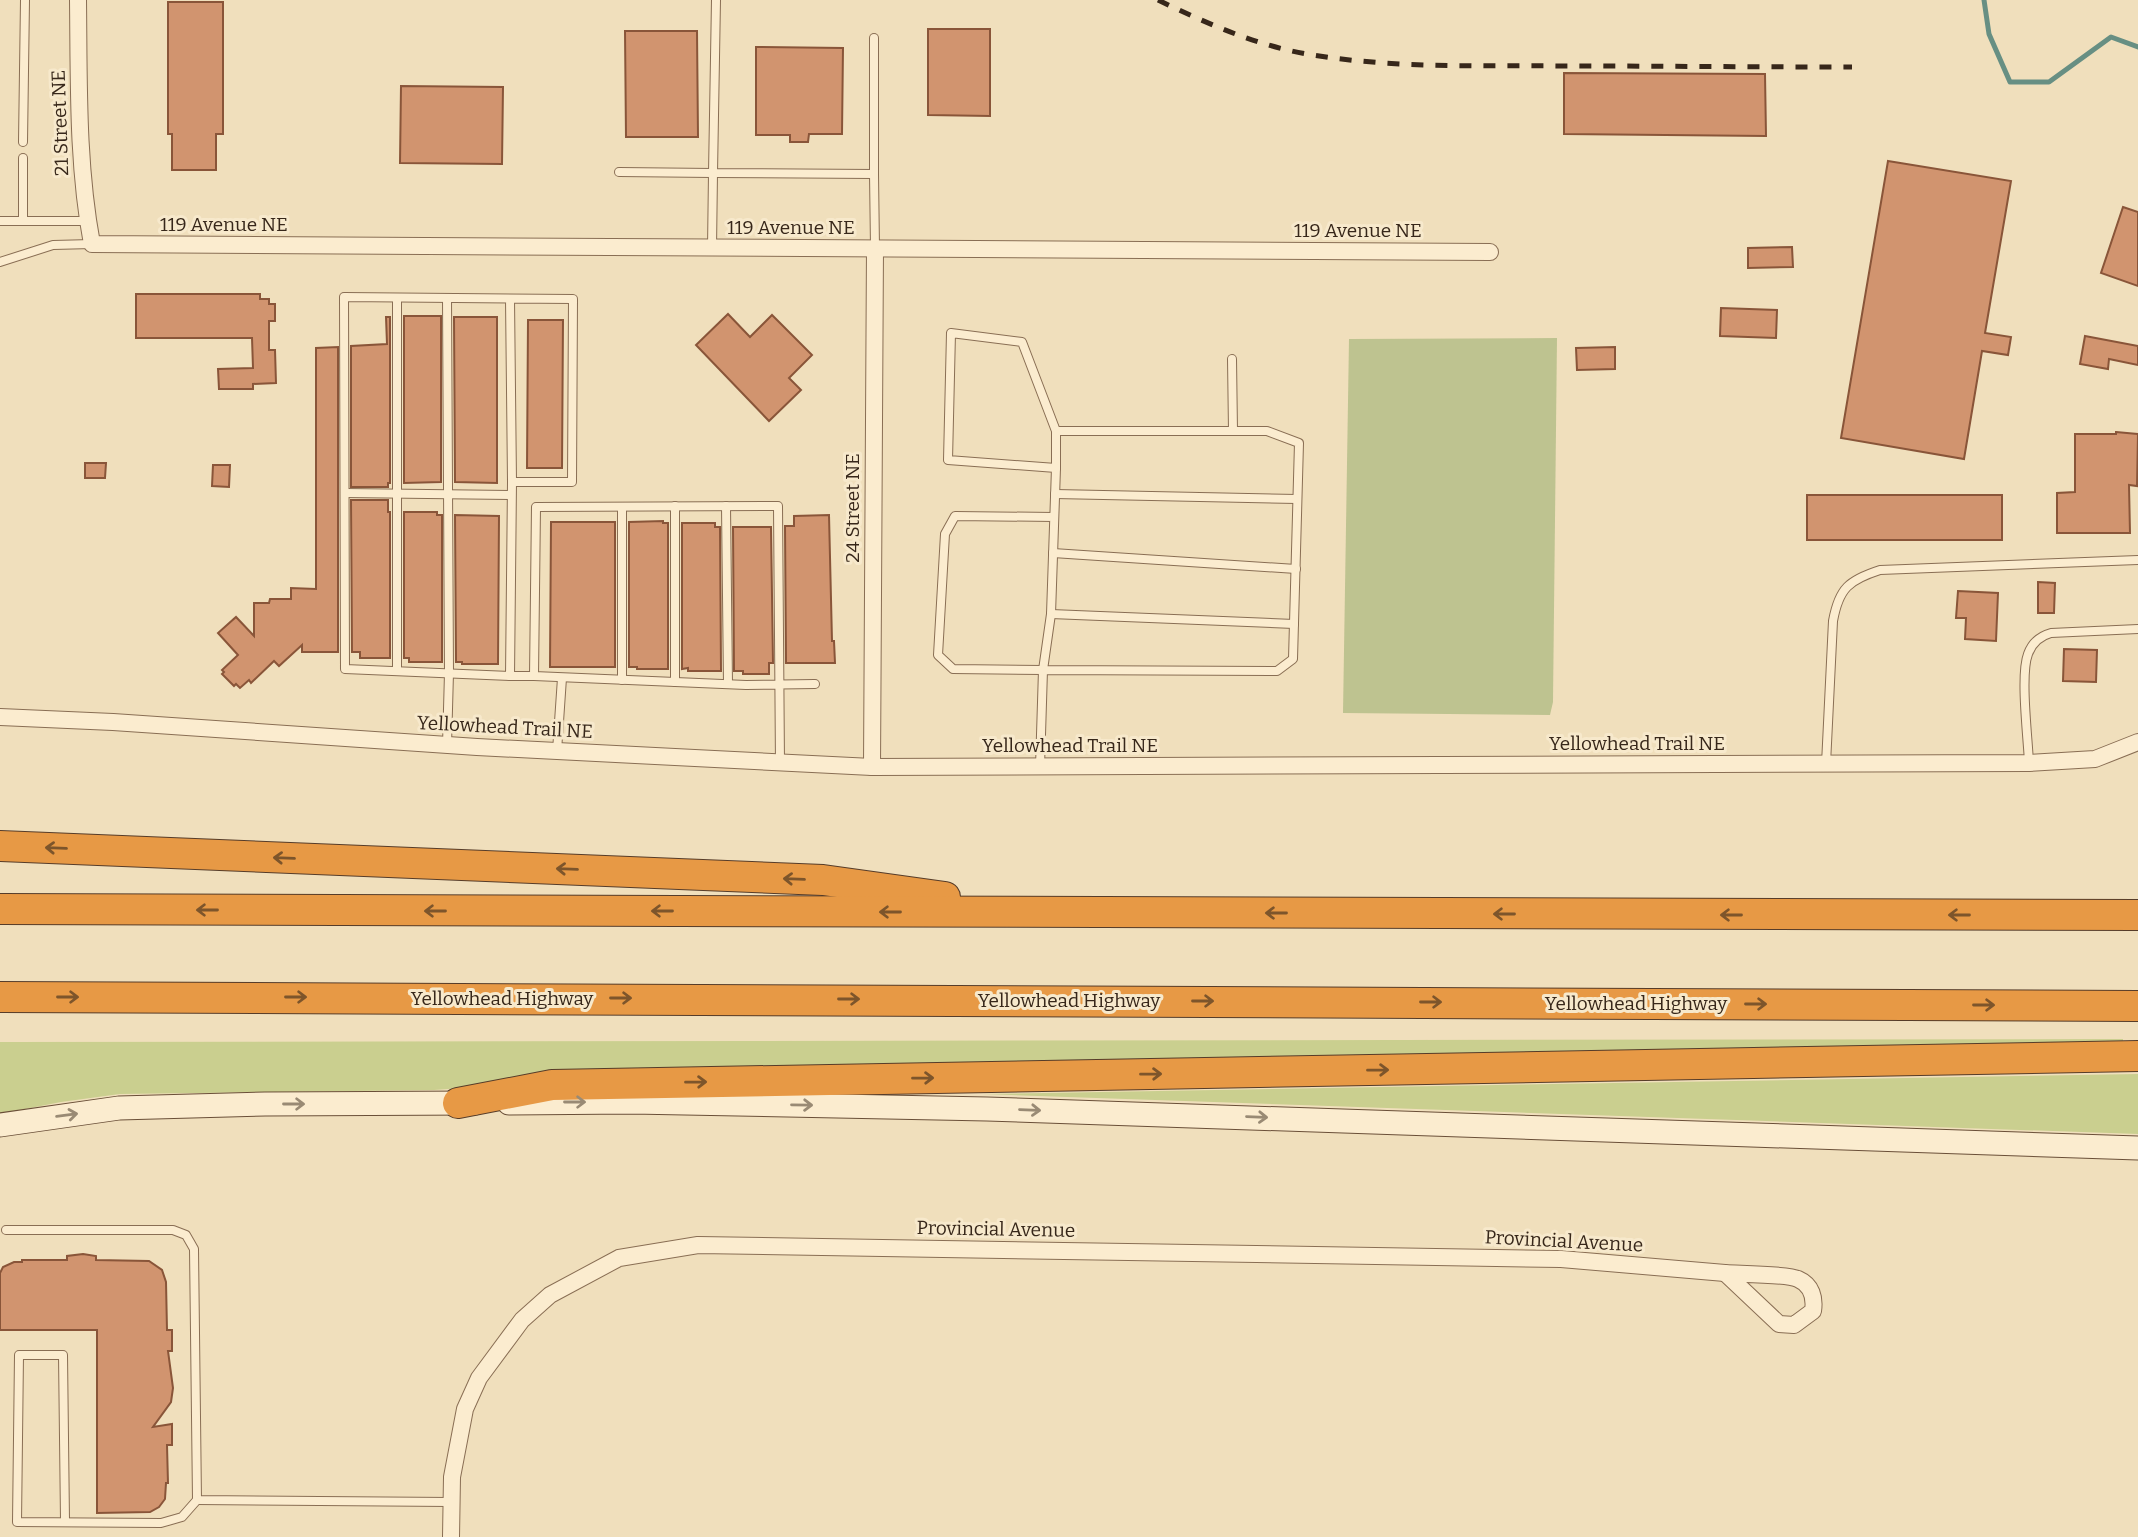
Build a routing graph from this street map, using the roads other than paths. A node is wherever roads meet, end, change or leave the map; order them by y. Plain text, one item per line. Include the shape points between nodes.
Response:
1 (25, 0) edge
2 (78, 0) edge
3 (716, 0) edge
4 (874, 38) dead end
5 (23, 142) dead end
6 (23, 158) dead end
7 (619, 172) dead end
8 (713, 173) junction
9 (874, 174) junction
10 (88, 220) junction
11 (0, 221) edge
12 (23, 221) junction
13 (92, 244) junction
14 (712, 248) junction
15 (875, 248) junction
16 (1490, 252) dead end
17 (0, 262) edge
18 (397, 298) junction
19 (447, 298) junction
20 (510, 299) junction
21 (1232, 359) dead end
22 (1056, 431) junction
23 (1233, 431) junction
24 (1056, 468) junction
25 (512, 482) junction
26 (345, 493) junction
27 (396, 494) junction
28 (449, 494) junction
29 (1055, 494) junction
30 (512, 495) junction
31 (1297, 499) junction
32 (675, 506) junction
33 (726, 506) junction
34 (622, 507) junction
35 (1054, 517) junction
36 (1053, 553) junction
37 (2138, 560) edge
38 (1296, 569) junction
39 (1051, 614) junction
40 (1294, 624) junction
41 (2138, 629) edge
42 (1043, 670) junction
43 (397, 671) junction
44 (449, 673) junction
45 (510, 676) junction
46 (534, 676) junction
47 (562, 678) junction
48 (622, 680) junction
49 (674, 682) junction
50 (728, 684) junction
51 (779, 684) junction
52 (815, 684) dead end
53 (0, 717) edge
54 (2138, 742) edge
55 (447, 745) junction
56 (557, 751) junction
57 (2029, 763) junction
58 (780, 764) junction
59 (1825, 764) junction
60 (1040, 766) junction
61 (872, 767) junction
62 (0, 846) edge
63 (2138, 903) edge
64 (0, 909) edge
65 (1056, 912) junction
66 (2027, 915) junction
67 (2138, 915) edge
68 (0, 997) edge
69 (2138, 1006) edge
70 (2138, 1056) edge
71 (458, 1103) junction
72 (0, 1125) edge
73 (2138, 1149) edge
74 (6, 1230) dead end
75 (1725, 1273) junction
76 (197, 1500) junction
77 (451, 1502) junction
78 (65, 1521) junction
79 (451, 1537) edge

1 - 5 lane
2 - 10 street, 21 Street NE via 79,114
3 - 8 lane
4 - 9 lane
6 - 12 lane
7 - 8 lane
8 - 9 lane
8 - 14 lane
9 - 15 lane
10 - 12 lane
10 - 13 street, 21 Street NE
11 - 12 lane
13 - 14 street, 119 Avenue NE
13 - 17 lane via 53,245
14 - 15 street, 119 Avenue NE
15 - 16 street, 119 Avenue NE
15 - 61 street, 24 Street NE
18 - 19 lane
18 - 26 lane via 344,298
18 - 27 lane
19 - 20 lane
19 - 28 lane
20 - 25 lane
20 - 25 lane via 573,299 572,482
21 - 23 lane
22 - 23 lane
22 - 24 lane
22 - 24 lane via 1022,342 951,333 948,460
23 - 31 lane via 1268,431 1299,443
24 - 29 lane
25 - 30 lane
26 - 27 lane
26 - 43 lane via 345,669
27 - 28 lane
27 - 43 lane
28 - 30 lane
28 - 44 lane
29 - 31 lane
29 - 35 lane
30 - 45 lane
31 - 38 lane
32 - 33 lane
32 - 34 lane
32 - 49 lane
33 - 50 lane
33 - 51 lane via 778,506
34 - 46 lane via 536,507
34 - 48 lane
35 - 36 lane
35 - 42 lane via 955,516 945,534 938,655 953,669
36 - 38 lane
36 - 39 lane
37 - 59 lane via 1880,570 1850,582 1836,603 1833,621
38 - 40 lane
39 - 40 lane
39 - 42 lane
40 - 42 lane via 1293,659 1277,671
41 - 57 lane via 2051,633 2033,644 2025,665
42 - 60 lane
43 - 44 lane
44 - 45 lane
44 - 55 lane
45 - 46 lane
46 - 47 lane
47 - 48 lane
47 - 56 lane
48 - 49 lane
49 - 50 lane
50 - 51 lane
51 - 52 lane
51 - 58 lane
53 - 55 street, Yellowhead Trail NE
54 - 57 street, Yellowhead Trail NE via 2095,759
55 - 56 street, Yellowhead Trail NE
56 - 58 street, Yellowhead Trail NE
57 - 59 street, Yellowhead Trail NE
58 - 61 street, Yellowhead Trail NE
59 - 60 street, Yellowhead Trail NE
60 - 61 street, Yellowhead Trail NE
65 -> 62 highway via 823,880
63 - 66 highway
65 -> 64 highway
66 -> 65 highway
66 - 67 highway
68 -> 69 highway, Yellowhead Highway
71 -> 70 highway via 552,1085
72 -> 71 main road via 119,1108
71 -> 73 main road via 987,1108
74 - 76 lane via 173,1230 186,1235 194,1249
75 - 75 street, Provincial Avenue via 1779,1324 1794,1325 1814,1311 1809,1287 1796,1278
75 - 77 street, Provincial Avenue via 1561,1259 740,1245 698,1245 619,1258 550,1294 522,1320 479,1378 465,1409
76 - 77 lane
76 - 78 lane via 182,1517 161,1523
77 - 79 street, Provincial Avenue
78 - 78 lane via 17,1522 19,1355 63,1355

